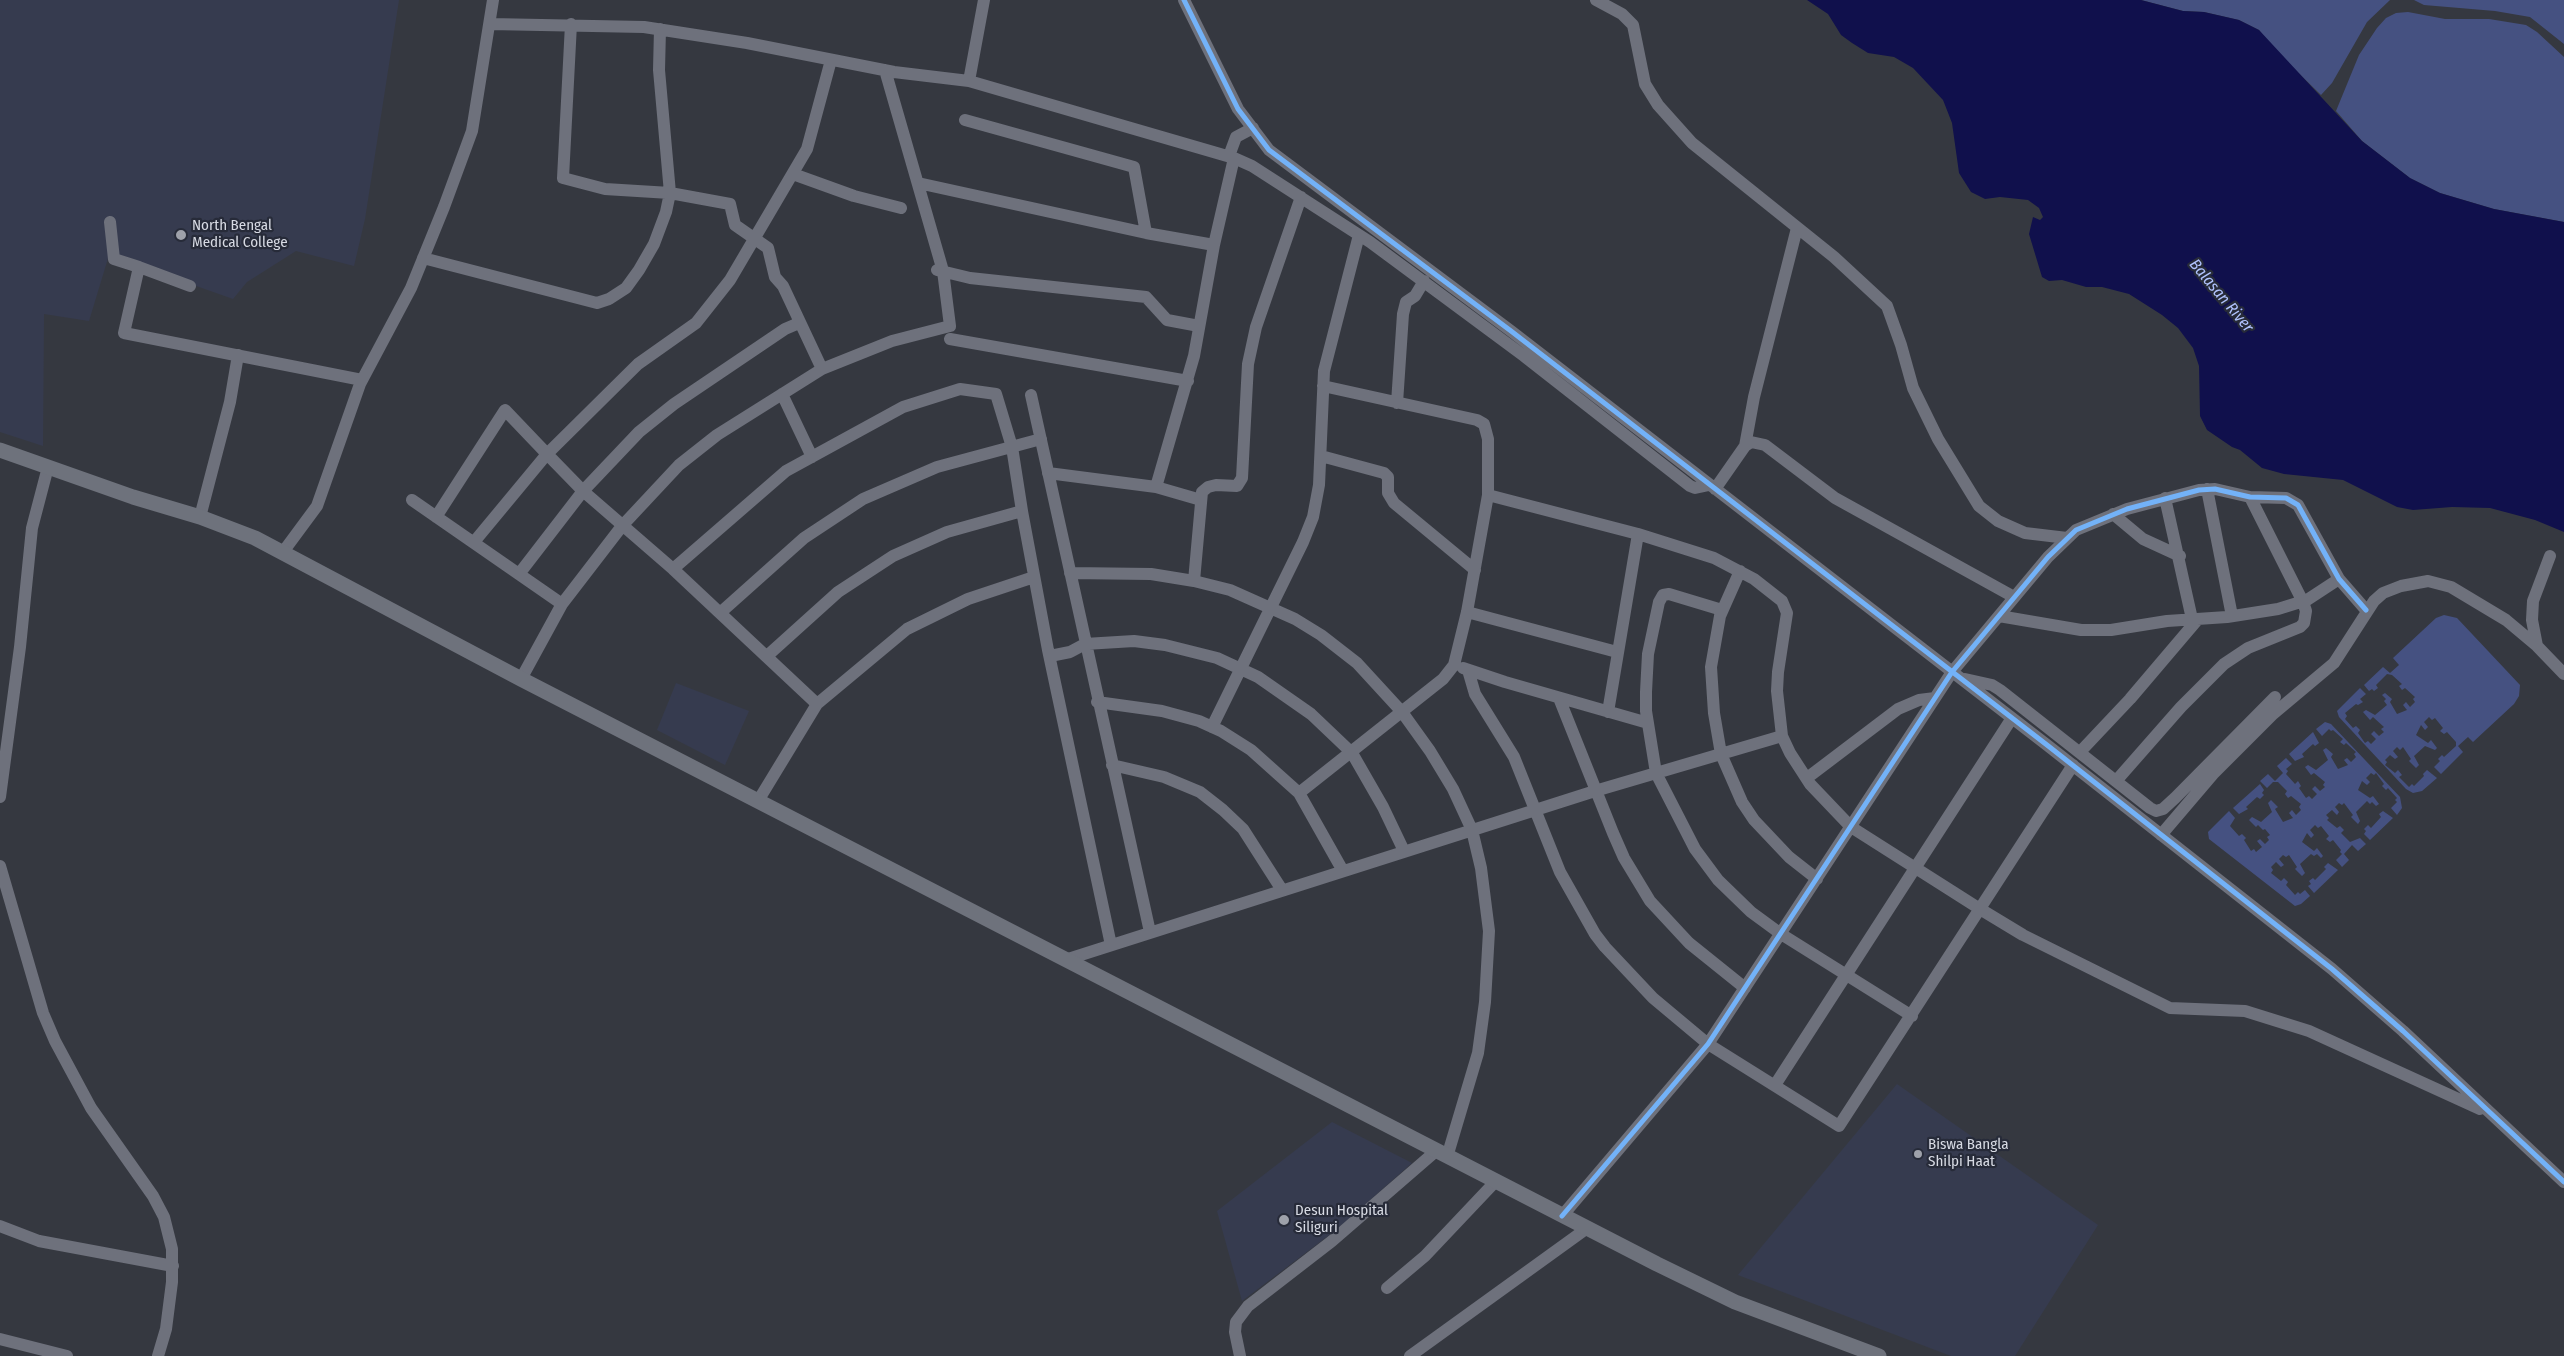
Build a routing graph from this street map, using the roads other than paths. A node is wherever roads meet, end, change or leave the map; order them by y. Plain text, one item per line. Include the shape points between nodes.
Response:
1 (492, 0) edge
2 (984, 0) edge
3 (1184, 0) edge
4 (1596, 0) edge
5 (490, 24) junction
6 (571, 24) junction
7 (660, 29) junction
8 (831, 60) junction
9 (884, 70) junction
10 (969, 81) junction
11 (965, 120) dead end
12 (1253, 128) junction
13 (1232, 157) junction
14 (792, 174) junction
15 (918, 183) junction
16 (670, 193) junction
17 (1301, 197) junction
18 (901, 208) dead end
19 (110, 222) dead end
20 (1797, 228) junction
21 (1146, 233) junction
22 (1359, 235) junction
23 (755, 238) junction
24 (1214, 245) junction
25 (423, 258) junction
26 (139, 267) junction
27 (939, 270) junction
28 (1424, 281) junction
29 (190, 286) dead end
30 (799, 323) junction
31 (1199, 326) junction
32 (950, 339) dead end
33 (238, 355) junction
34 (822, 369) junction
35 (362, 380) junction
36 (1188, 381) junction
37 (1323, 386) junction
38 (782, 394) junction
39 (1031, 395) dead end
40 (1397, 403) junction
41 (1041, 439) junction
42 (1745, 446) junction
43 (1012, 447) junction
44 (0, 450) edge
45 (547, 454) junction
46 (1320, 456) junction
47 (812, 457) junction
48 (48, 467) junction
49 (1048, 473) junction
50 (1156, 487) junction
51 (1712, 487) junction
52 (2207, 489) junction
53 (583, 491) junction
54 (1488, 494) junction
55 (2250, 497) junction
56 (2165, 498) junction
57 (412, 500) dead end
58 (1200, 500) junction
59 (1022, 511) junction
60 (2113, 514) junction
61 (200, 517) junction
62 (436, 517) junction
63 (622, 526) junction
64 (1638, 534) junction
65 (2067, 538) junction
66 (474, 542) junction
67 (283, 552) junction
68 (2180, 556) junction
69 (2550, 556) dead end
70 (673, 569) junction
71 (1475, 570) junction
72 (1740, 571) junction
73 (1070, 573) junction
74 (519, 574) junction
75 (1034, 577) junction
76 (2339, 579) junction
77 (1194, 580) junction
78 (2014, 597) junction
79 (2303, 602) junction
80 (562, 604) junction
81 (1271, 608) junction
82 (1722, 610) junction
83 (2366, 610) junction
84 (1467, 612) junction
85 (720, 613) junction
86 (1999, 616) junction
87 (2232, 616) junction
88 (2195, 619) junction
89 (1085, 644) junction
90 (2537, 646) junction
91 (1617, 652) junction
92 (767, 656) junction
93 (1050, 656) junction
94 (1454, 665) junction
95 (1240, 667) junction
96 (1468, 670) junction
97 (2564, 674) edge
98 (1956, 675) junction
99 (521, 679) junction
100 (2275, 697) dead end
101 (1559, 698) junction
102 (1935, 698) junction
103 (1097, 702) junction
104 (817, 704) junction
105 (1402, 712) junction
106 (1608, 712) junction
107 (2012, 718) junction
108 (1648, 723) junction
109 (1212, 727) junction
110 (1782, 736) junction
111 (2080, 752) junction
112 (1352, 753) junction
113 (1721, 754) junction
114 (1112, 765) junction
115 (2073, 765) junction
116 (1656, 773) junction
117 (1807, 778) junction
118 (2116, 781) junction
119 (1595, 791) junction
120 (1298, 793) junction
121 (0, 797) edge
122 (758, 801) junction
123 (1534, 810) junction
124 (1852, 827) junction
125 (1472, 830) junction
126 (2161, 834) junction
127 (1404, 851) junction
128 (0, 866) edge
129 (1914, 867) junction
130 (1344, 871) junction
131 (1817, 879) junction
132 (1282, 890) junction
133 (1980, 909) junction
134 (1150, 932) junction
135 (1781, 934) junction
136 (1111, 945) junction
137 (1065, 960) junction
138 (1845, 974) junction
139 (1745, 988) junction
140 (1912, 1016) junction
141 (1708, 1044) junction
142 (1774, 1086) junction
143 (2490, 1113) junction
144 (1441, 1154) junction
145 (1495, 1182) junction
146 (2564, 1182) edge
147 (1562, 1216) junction
148 (0, 1226) edge
149 (1586, 1229) junction
150 (173, 1266) junction
151 (1387, 1288) dead end
152 (0, 1339) edge
153 (67, 1356) edge
154 (158, 1356) edge
155 (1240, 1356) edge
156 (1410, 1356) edge
157 (1878, 1356) edge

1 - 5 street
2 - 10 street
3 - 12 street via 1238,109
4 - 20 street via 1622,14 1633,25 1642,77 1658,106 1699,149
5 - 6 street
5 - 25 street via 472,131
6 - 7 street
6 - 16 street via 563,178 604,189
7 - 8 street
7 - 16 street via 659,70
8 - 9 street
8 - 14 street via 807,149
9 - 10 street
9 - 15 street
10 - 13 street
11 - 21 street via 1134,167
12 - 13 street via 1236,137
12 - 51 street via 1268,150 1511,331
13 - 17 street
13 - 24 street
14 - 18 street via 854,196
14 - 23 street
15 - 21 street
15 - 27 street
16 - 23 street via 730,204 735,226
16 - 25 street via 654,244 639,270 626,288 597,303
17 - 22 street
17 - 58 street via 1256,327 1248,364 1242,478 1237,486 1208,487
19 - 26 street via 114,259
20 - 42 street via 1754,397
20 - 65 street via 1887,306 1902,345 1913,388 1938,439 1978,506 1998,521 2025,533
21 - 24 street
22 - 28 street
22 - 37 street via 1324,371
23 - 30 street via 768,248 775,277 783,286
23 - 45 street via 730,280 696,323 638,364
24 - 31 street
25 - 35 street via 411,288
26 - 29 street
26 - 33 street via 124,332
27 - 31 street via 970,278 1146,297 1167,320
27 - 34 street via 950,326 892,341
28 - 40 street via 1406,302 1403,314
28 - 51 street via 1690,486
30 - 34 street
30 - 53 street via 785,329 674,404 639,432
31 - 36 street
32 - 36 street
33 - 35 street
33 - 61 street via 230,402
34 - 38 street
35 - 67 street via 317,506
36 - 50 street
37 - 40 street
37 - 46 street
38 - 47 street
38 - 63 street via 717,435 679,466
39 - 41 street
40 - 54 street via 1484,424 1488,439
41 - 43 street
41 - 49 street
42 - 51 street
42 - 78 street via 1755,442 1765,445 1835,498
43 - 47 street via 996,394 960,389 904,407
43 - 59 street
43 - 85 street via 937,466 862,499 804,538
44 - 48 main road
45 - 53 street
45 - 62 street via 505,410
45 - 66 street
46 - 71 street via 1384,472 1388,477 1388,493 1394,503
46 - 81 street via 1320,485 1313,517
47 - 70 street via 786,471
48 - 61 main road
48 - 121 street via 32,528
49 - 50 street
49 - 73 street
50 - 58 street
51 - 98 street
52 - 55 street
52 - 56 street
52 - 87 street
53 - 63 street
53 - 74 street
54 - 64 street
54 - 71 street
55 - 76 street via 2278,497 2293,501
55 - 79 street
56 - 60 street
56 - 68 street
57 - 62 street
58 - 77 street
59 - 75 street
59 - 92 street via 947,532 893,556 838,592
60 - 65 street via 2085,525
60 - 68 street via 2143,539
61 - 67 main road
62 - 66 street
63 - 70 street
63 - 80 street
64 - 72 street via 1714,558
64 - 91 street
65 - 78 street
66 - 74 street
67 - 99 main road
68 - 88 street
69 - 90 street via 2538,584 2532,610
70 - 85 street
71 - 84 street
72 - 82 street
72 - 110 street via 1782,601 1787,613 1778,672
73 - 77 street via 1151,574
73 - 89 street
74 - 80 street
75 - 93 street
75 - 104 street via 968,599 908,629
76 - 79 street
76 - 83 street
77 - 81 street via 1230,590
78 - 86 street
79 - 87 street
79 - 118 street via 2306,611 2304,623 2248,648 2224,664
80 - 99 street
81 - 95 street
81 - 105 street via 1295,619 1339,648
82 - 108 street via 1669,594 1663,595 1658,602 1646,675
82 - 113 street via 1711,667
83 - 90 street via 2383,593 2401,586 2438,583 2493,612
83 - 126 street via 2334,663 2272,715 2212,774
84 - 91 street
84 - 94 street
85 - 92 street
86 - 88 street via 2081,630 2111,630
86 - 98 street
87 - 88 street
88 - 111 street via 2130,699
89 - 93 street via 1070,652
89 - 95 street via 1120,640 1165,644
89 - 103 street
90 - 97 street
91 - 106 street
92 - 104 street
93 - 136 street
94 - 96 street
94 - 105 street via 1443,679
95 - 109 street
95 - 112 street via 1296,701
96 - 101 street
96 - 123 street via 1475,694 1514,757
98 - 102 street
98 - 107 street
98 - 111 street via 1992,685
99 - 122 main road
100 - 118 street via 2162,809 2150,808
101 - 106 street
101 - 119 street
102 - 117 street via 1919,700 1898,709
102 - 124 street
103 - 109 street via 1162,711
103 - 114 street
104 - 122 street
105 - 112 street
105 - 125 street via 1453,789
106 - 108 street
107 - 115 street
107 - 129 street
108 - 116 street
109 - 120 street via 1251,750
110 - 113 street
110 - 117 street
111 - 118 street
112 - 120 street
112 - 127 street
113 - 116 street
113 - 131 street via 1742,802 1754,820 1788,857
114 - 132 street via 1164,777 1200,792 1243,829
114 - 134 street
115 - 126 street
115 - 133 street
116 - 119 street
116 - 135 street via 1705,864 1751,912
117 - 124 street
119 - 123 street
119 - 139 street via 1624,858 1650,901 1689,943
120 - 130 street
122 - 137 main road
123 - 125 street
123 - 141 street via 1560,872 1594,934 1640,986
124 - 129 street
124 - 131 street
125 - 127 street
125 - 144 street via 1489,931 1487,978 1478,1053
126 - 143 street via 2332,969
127 - 130 street
128 - 150 street via 43,1013 55,1041 92,1108 157,1203 169,1233
129 - 133 street
129 - 138 street
130 - 132 street
131 - 135 street
132 - 134 street
133 - 140 street
133 - 143 street via 2170,1008 2245,1011 2309,1031
134 - 136 street
135 - 138 street
135 - 139 street
136 - 137 street
137 - 144 main road
138 - 140 street
138 - 142 street
139 - 141 street
140 - 142 street via 1839,1126
141 - 142 street
141 - 147 street
143 - 146 street
144 - 145 main road
144 - 155 street via 1248,1306 1236,1322
145 - 147 main road
145 - 151 street via 1430,1252
147 - 149 main road
148 - 150 street via 39,1242
149 - 156 street
149 - 157 main road via 1735,1302
150 - 154 street via 170,1308
152 - 153 street

